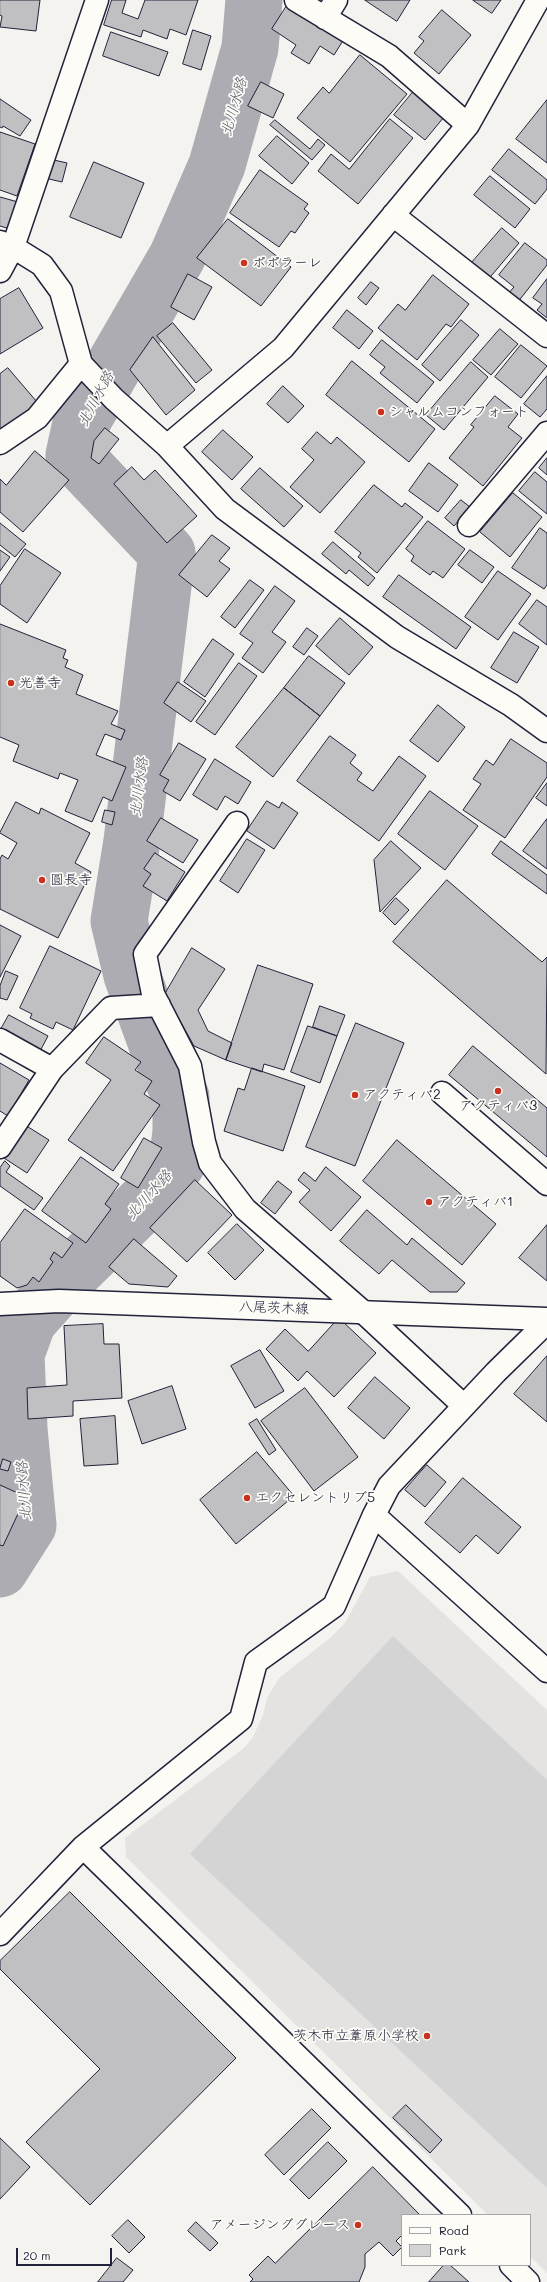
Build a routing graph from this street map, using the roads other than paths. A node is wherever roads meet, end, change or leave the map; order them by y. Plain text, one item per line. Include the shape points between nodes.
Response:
1 (97, 0) edge
2 (296, 0) edge
3 (538, 0) edge
4 (331, 9) edge
5 (468, 125) junction
6 (393, 215) junction
7 (7, 244) edge
8 (0, 271) edge
9 (547, 336) edge
10 (81, 364) junction
11 (547, 433) edge
12 (0, 443) edge
13 (167, 446) junction
14 (469, 525) dead end
15 (547, 731) edge
16 (237, 822) dead end
17 (159, 1006) junction
18 (0, 1040) edge
19 (52, 1069) junction
20 (442, 1093) dead end
21 (0, 1147) edge
22 (547, 1184) edge
23 (9, 1303) edge
24 (362, 1311) junction
25 (547, 1320) edge
26 (464, 1406) junction
27 (374, 1515) junction
28 (547, 1671) edge
29 (83, 1847) junction
30 (0, 1934) edge
31 (459, 2214) edge
32 (512, 2266) edge
33 (528, 2282) edge

1 - 7 street
2 - 4 street
3 - 5 street
4 - 5 street
5 - 6 street
6 - 9 street
6 - 13 street via 284,348
7 - 8 street
7 - 10 street via 42,265 61,291
10 - 12 street via 37,418
10 - 13 street via 114,399
11 - 14 street
13 - 15 street via 225,509 397,637 511,705
16 - 17 street via 145,954
17 - 19 street via 111,1008
17 - 24 street via 190,1066 210,1163 245,1209
18 - 19 street
19 - 21 street
20 - 22 street
23 - 24 street, 八尾茨木線 via 58,1301
24 - 25 street, 八尾茨木線
24 - 26 street
25 - 26 street
26 - 27 street via 390,1486
27 - 28 street
27 - 29 street via 334,1606 256,1662 241,1719
29 - 30 street
29 - 31 street
32 - 33 street

